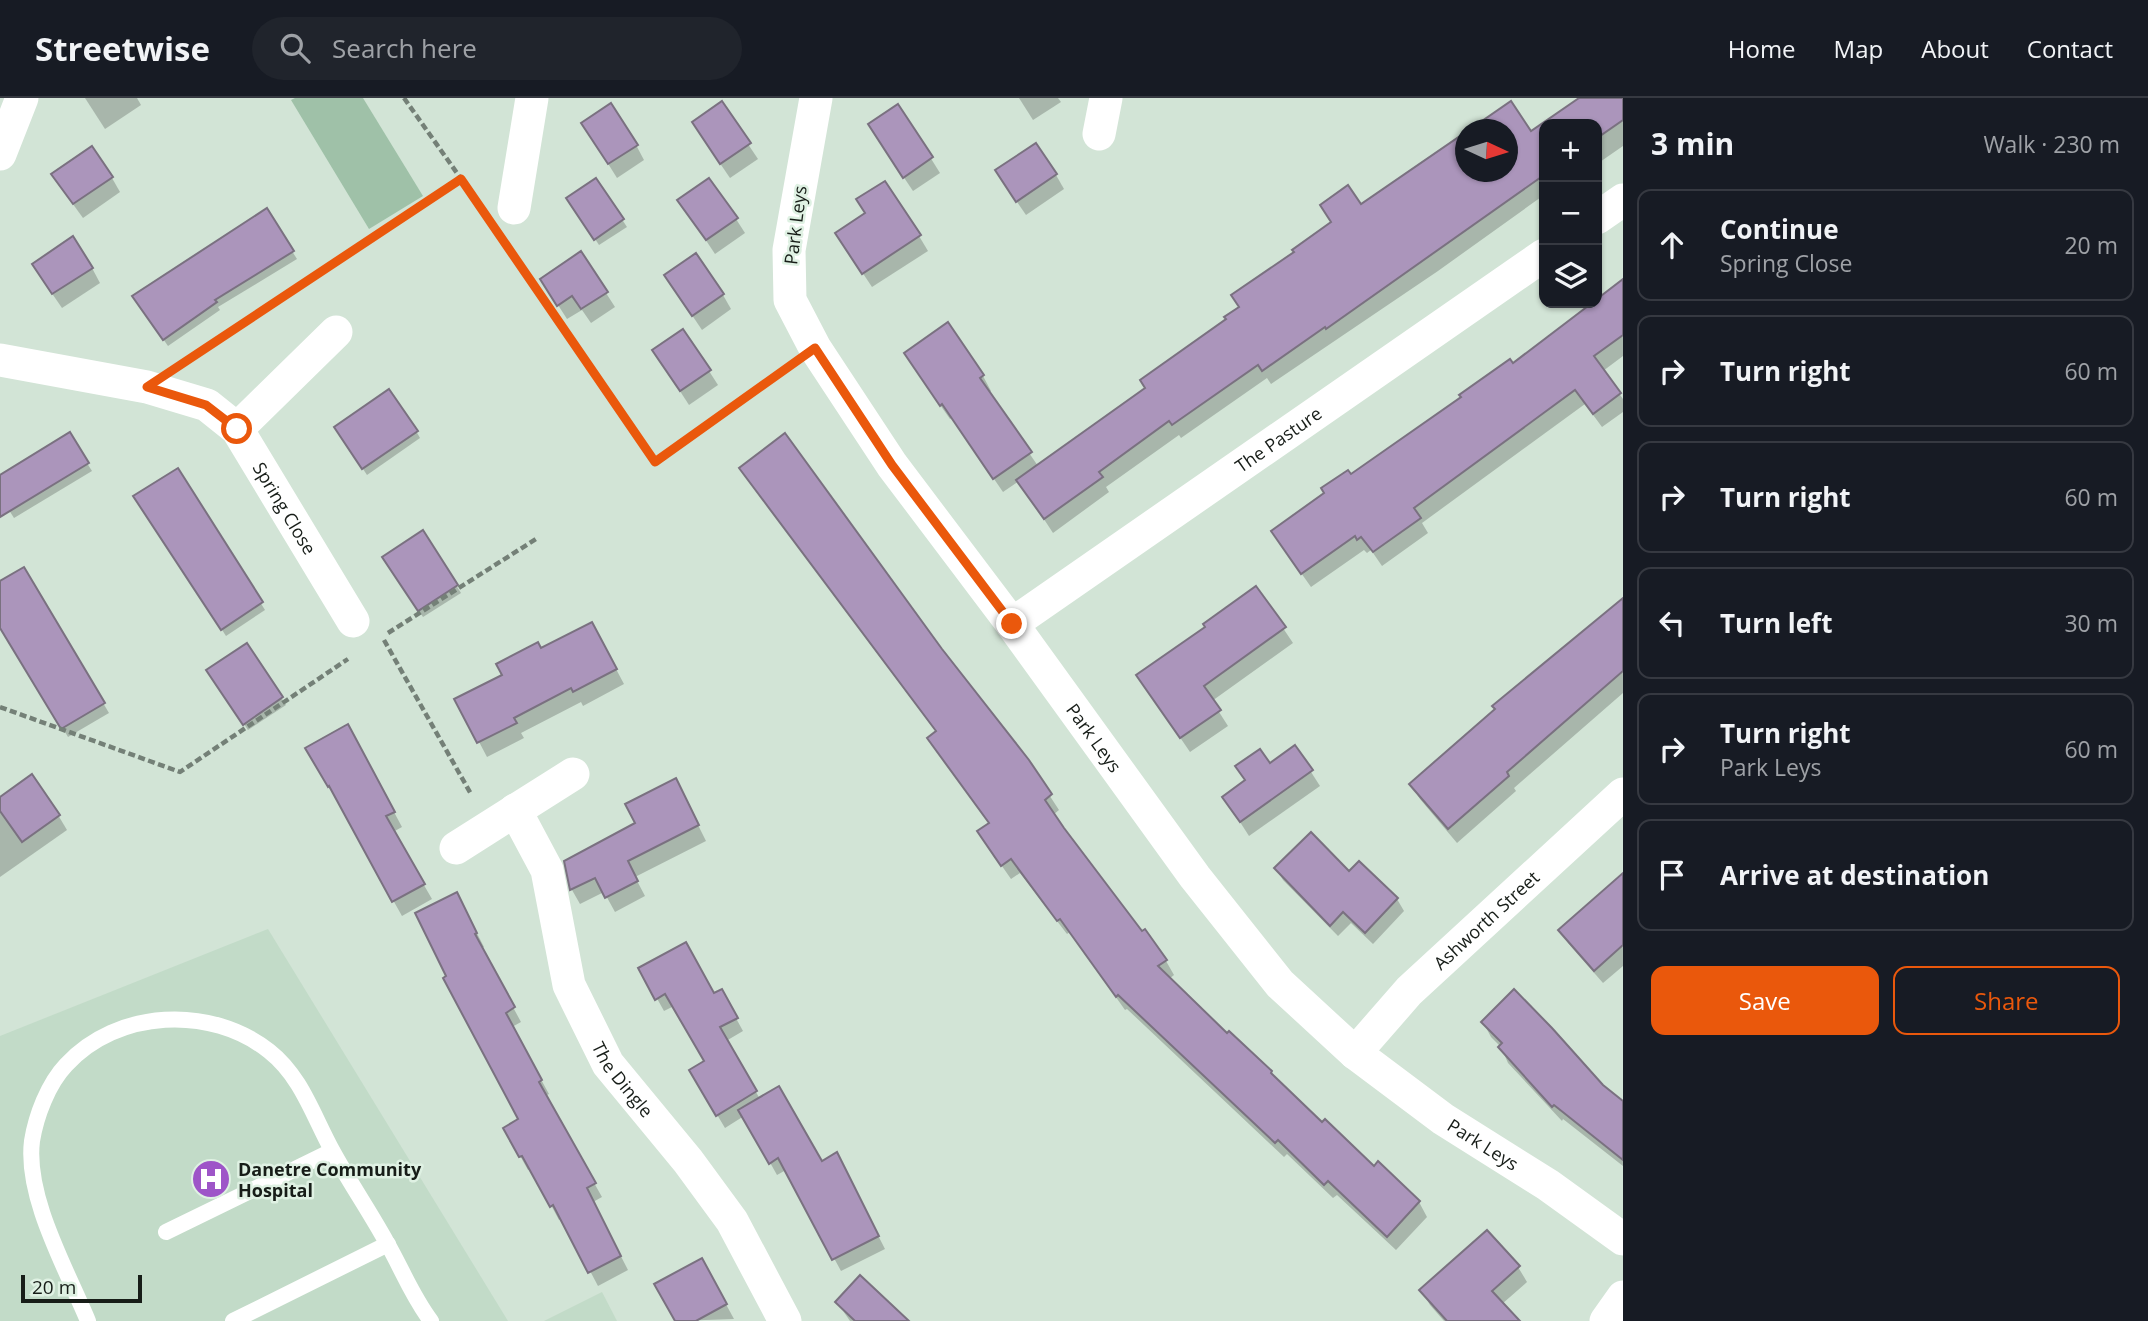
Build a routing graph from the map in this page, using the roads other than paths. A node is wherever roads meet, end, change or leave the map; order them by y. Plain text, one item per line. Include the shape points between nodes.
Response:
1 (22, 98) edge
2 (532, 98) edge
3 (816, 98) edge
4 (1106, 98) edge
5 (1099, 134) dead end
6 (0, 154) edge
7 (1623, 200) edge
8 (1602, 215) edge
9 (508, 222) road end
10 (1539, 258) edge
11 (336, 332) dead end
12 (0, 360) edge
13 (237, 429) junction
14 (1012, 624) junction
15 (367, 635) road end
16 (573, 774) dead end
17 (1623, 794) edge
18 (503, 818) junction
19 (456, 848) dead end
20 (1355, 1053) junction
21 (332, 1152) junction
22 (166, 1232) dead end
23 (1623, 1240) edge
24 (388, 1244) junction
25 (1623, 1297) edge
26 (88, 1321) edge
27 (233, 1321) edge
28 (431, 1321) edge
29 (785, 1321) edge
30 (1606, 1321) edge

1 - 6 street
2 - 9 street
3 - 14 street, Park Leys via 789,250 790,300 815,348 892,465
4 - 5 street
7 - 8 street
10 - 14 street, The Pasture
11 - 13 street
12 - 13 street, Spring Close via 147,387 206,405
13 - 15 street, Spring Close
14 - 20 street, Park Leys via 1220,909 1280,984
16 - 18 street
17 - 20 street, Ashworth Street via 1409,991
18 - 19 street
18 - 29 street, The Dingle via 547,870 569,985 608,1063 732,1221
20 - 23 street, Park Leys via 1443,1119 1548,1185
21 - 22 lane
21 - 24 lane
21 - 26 lane via 295,1077 267,1049 232,1029 176,1018 112,1032 92,1043 66,1065 51,1087 32,1142 34,1180 43,1214
24 - 27 lane
24 - 28 lane via 415,1300
25 - 30 street

